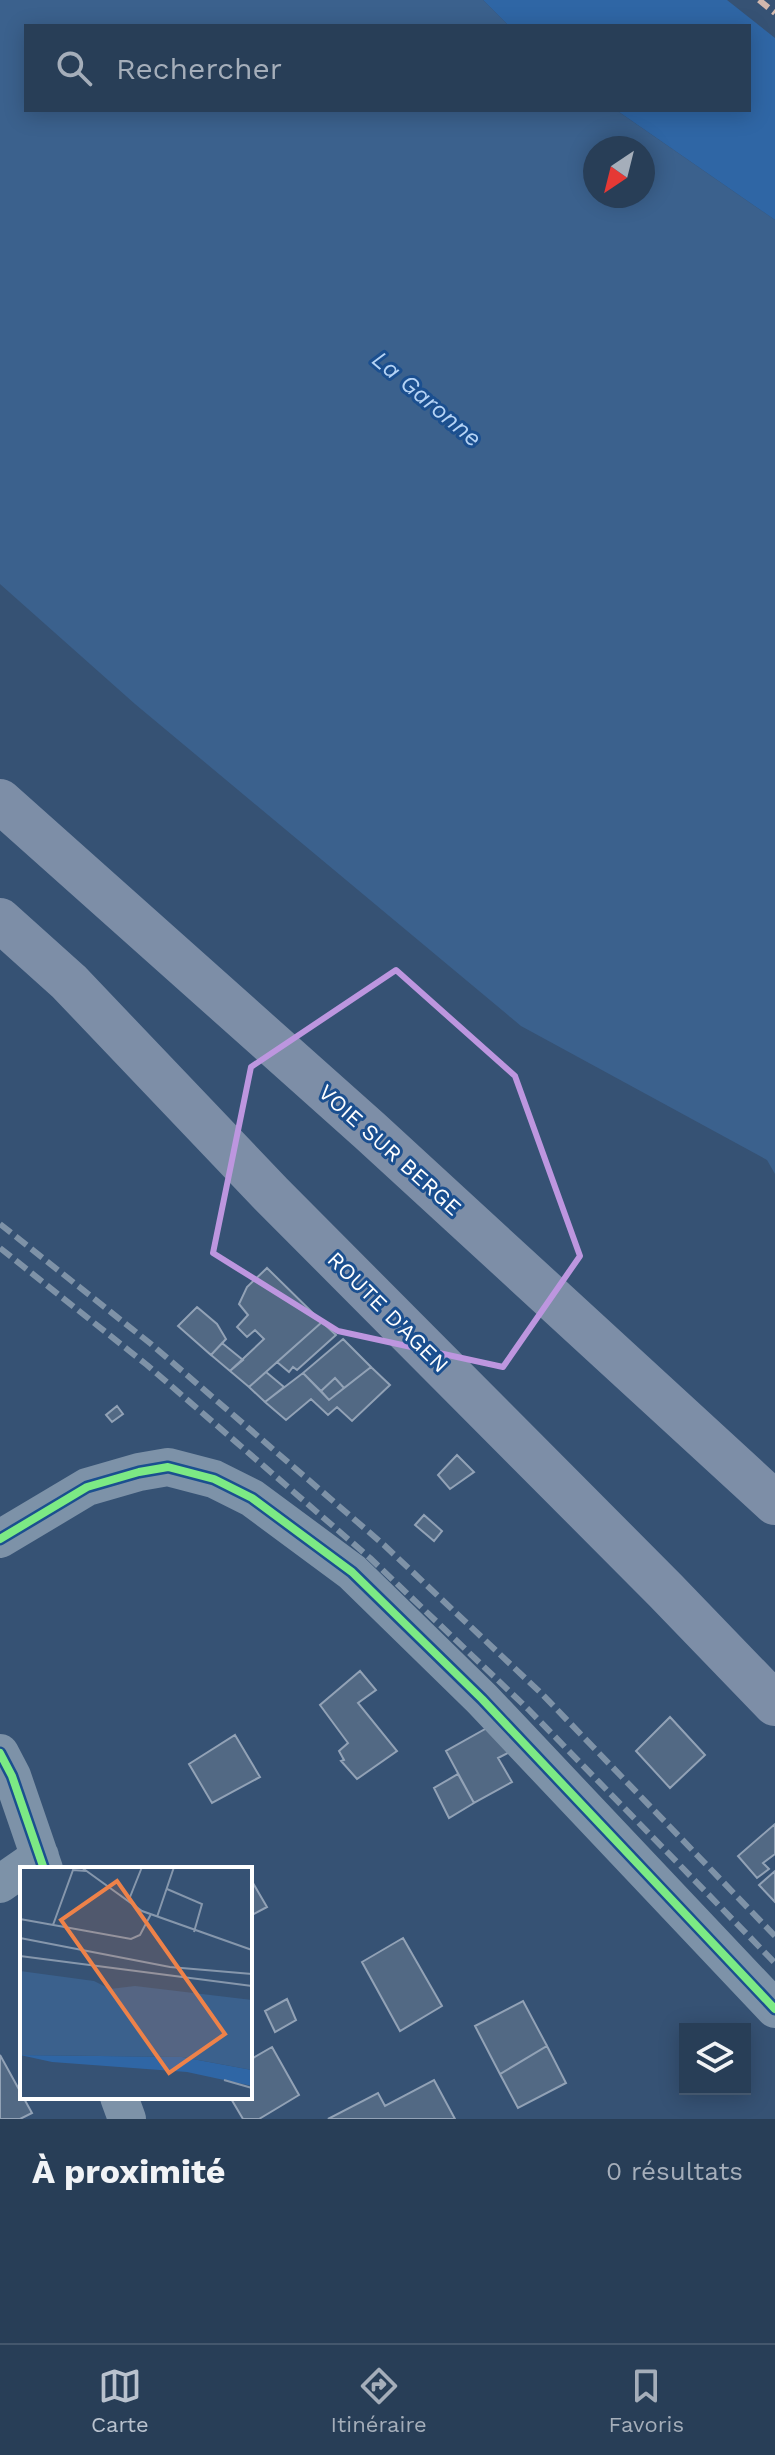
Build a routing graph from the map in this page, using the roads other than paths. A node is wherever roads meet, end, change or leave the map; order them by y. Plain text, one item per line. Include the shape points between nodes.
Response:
1 (0, 801) edge
2 (0, 920) edge
3 (775, 1503) edge
4 (0, 1539) edge
5 (775, 1704) edge
6 (0, 1753) edge
7 (42, 1863) edge
8 (20, 1874) edge
9 (0, 1884) edge
10 (775, 2009) edge
11 (120, 2099) edge
12 (127, 2119) edge

1 - 3 main road, VOIE SUR BERGE
2 - 5 main road, ROUTE D'AGEN via 69,982
4 - 10 street via 87,1487 168,1467 214,1479 252,1498 374,1593 482,1699
6 - 7 street
8 - 9 street
11 - 12 street

